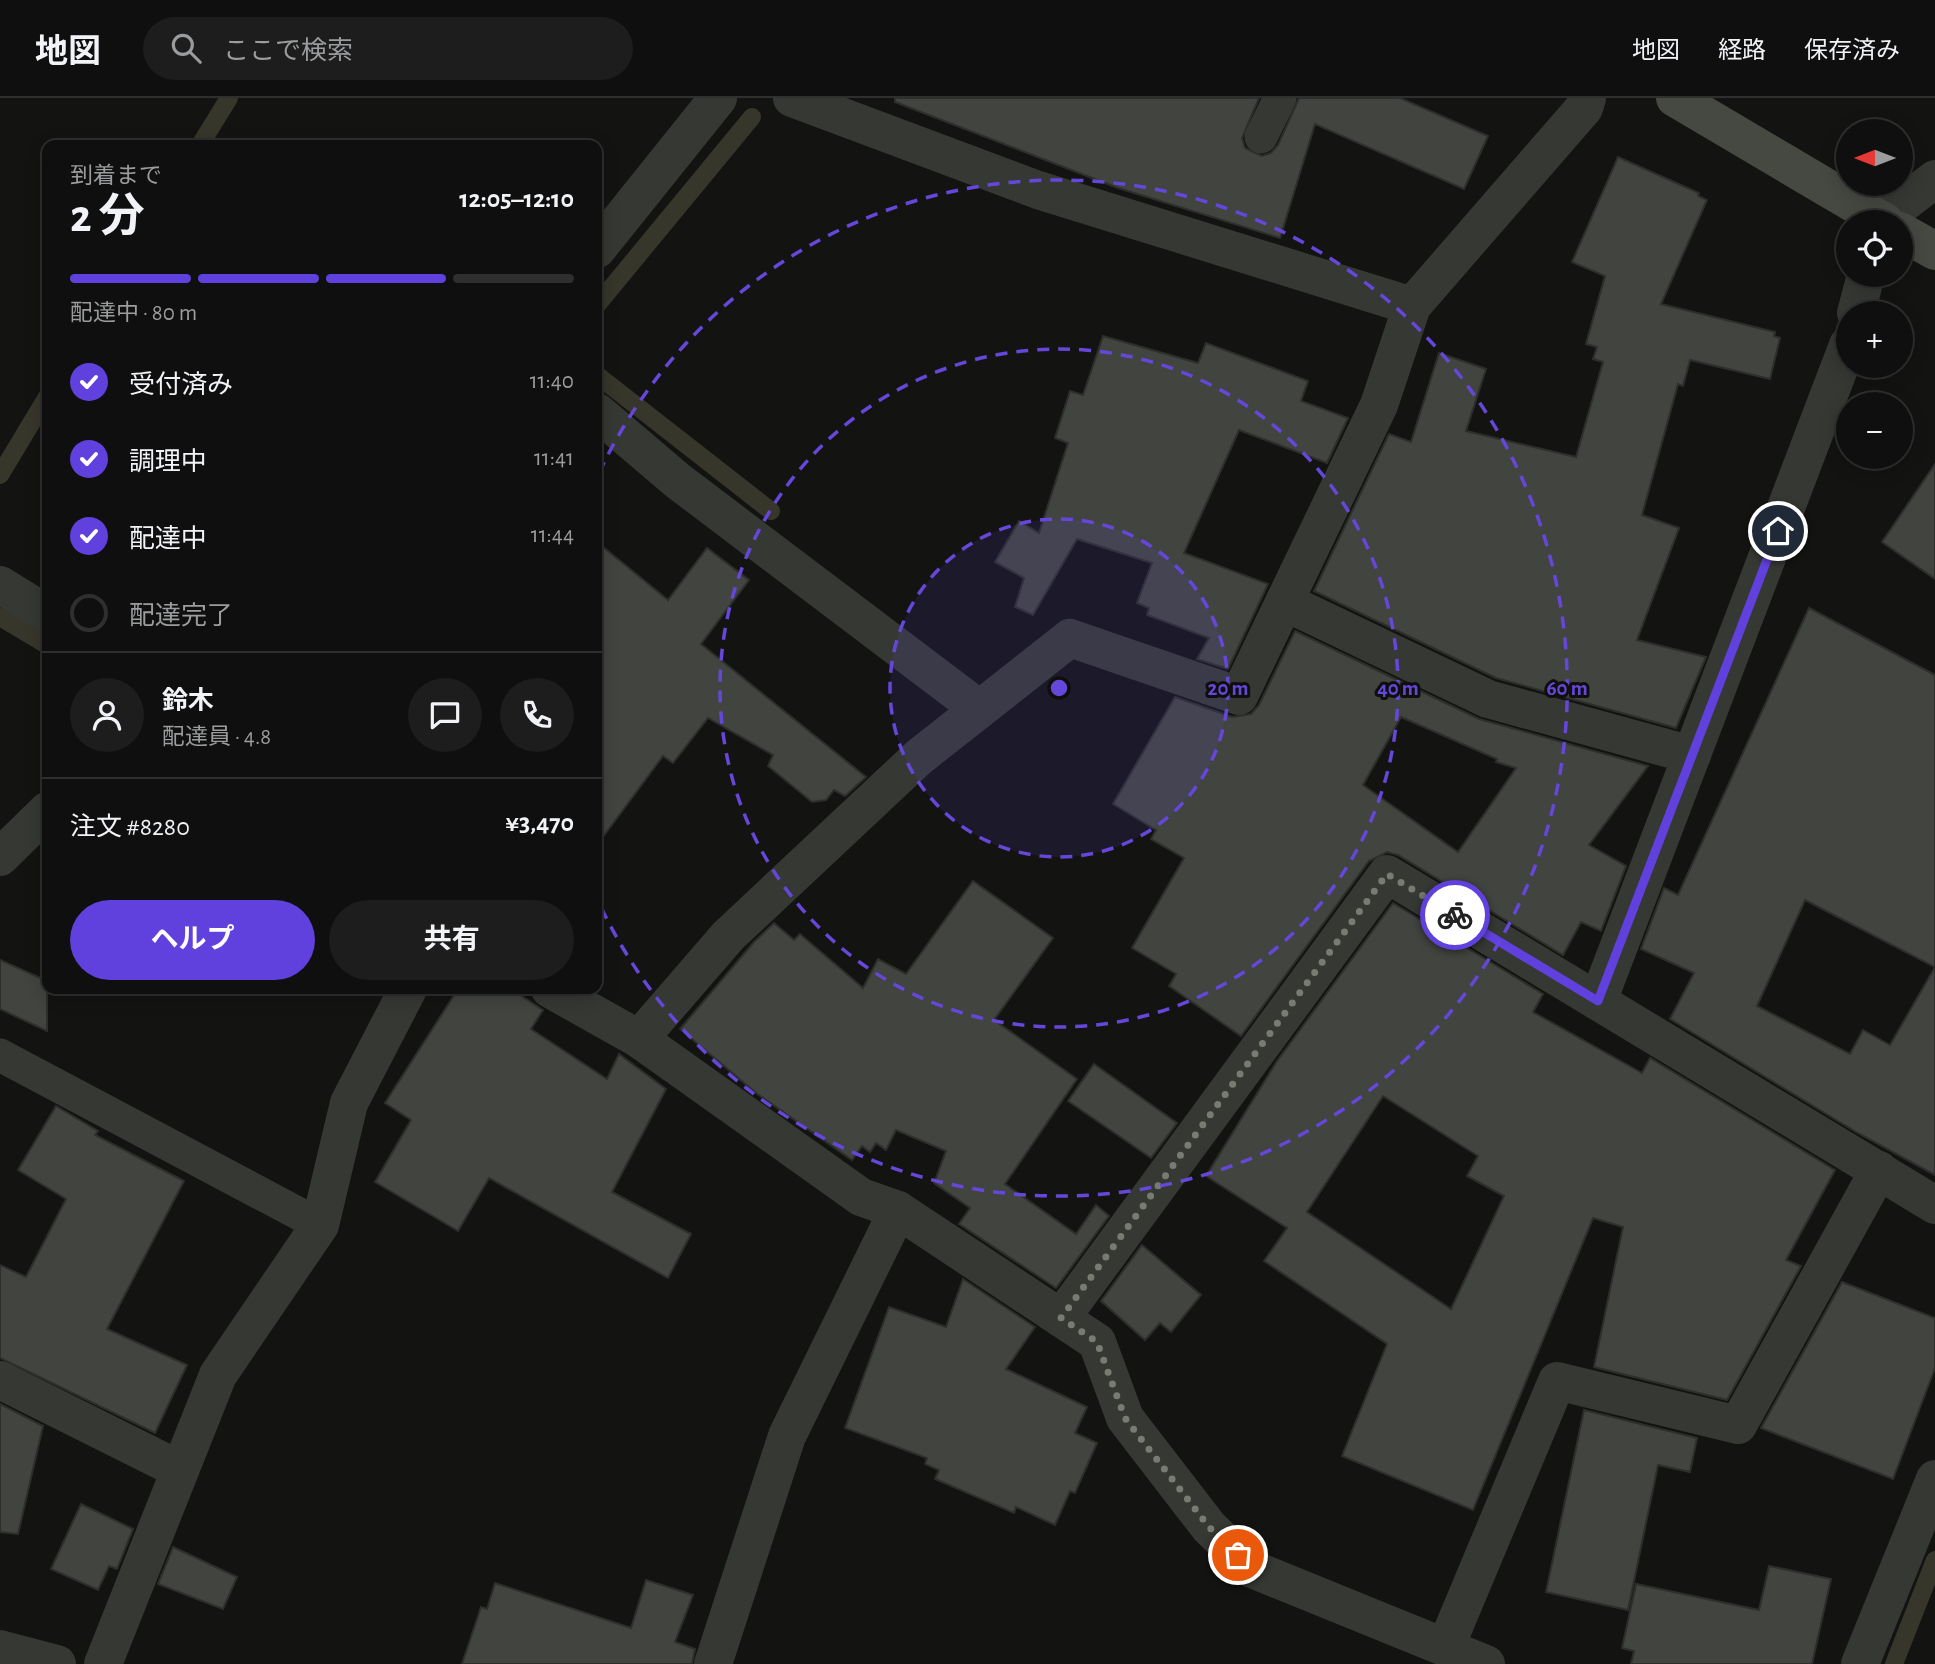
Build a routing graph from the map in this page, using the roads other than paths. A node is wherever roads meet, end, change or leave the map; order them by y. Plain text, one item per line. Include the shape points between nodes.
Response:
1 (718, 98) edge
2 (792, 98) edge
3 (1280, 98) edge
4 (1587, 98) edge
5 (1675, 98) edge
6 (1261, 137) dead end
7 (1935, 179) edge
8 (1863, 210) edge
9 (1901, 210) edge
10 (1913, 239) edge
11 (602, 243) edge
12 (1935, 251) edge
13 (1412, 306) junction
14 (1836, 377) edge
15 (602, 416) edge
16 (0, 585) edge
17 (1284, 602) junction
18 (42, 611) edge
19 (978, 708) junction
20 (1692, 755) junction
21 (42, 816) edge
22 (0, 857) edge
23 (405, 994) edge
24 (559, 994) edge
25 (1598, 1001) junction
26 (639, 1039) junction
27 (0, 1055) edge
28 (1878, 1170) junction
29 (1935, 1205) edge
30 (898, 1210) junction
31 (320, 1225) junction
32 (1061, 1318) junction
33 (0, 1380) edge
34 (180, 1469) junction
35 (1935, 1479) edge
36 (1446, 1646) junction
37 (0, 1650) edge
38 (57, 1664) edge
39 (103, 1664) edge
40 (713, 1664) edge
41 (1486, 1664) edge
42 (1860, 1664) edge

1 - 11 street
2 - 13 street via 1038,190
3 - 6 lane
4 - 13 street via 1584,108
5 - 8 main road
7 - 9 street
10 - 12 main road
13 - 17 street via 1379,405
14 - 20 street
15 - 19 street via 678,481
16 - 18 street
17 - 19 street via 1240,696 1070,638
17 - 20 street via 1488,699
19 - 26 street via 919,757 728,936
20 - 25 street
21 - 22 street
23 - 31 street via 349,1103
24 - 26 street
25 - 28 street
25 - 32 street via 1387,874
26 - 30 street via 861,1197
27 - 31 lane
28 - 29 street
28 - 36 street via 1738,1425 1557,1381
30 - 32 street
30 - 40 street via 788,1436
31 - 34 street via 218,1376
32 - 36 street via 1097,1342 1125,1418 1209,1527 1252,1569
33 - 34 street
34 - 39 street
35 - 42 street
36 - 41 street
37 - 38 street

